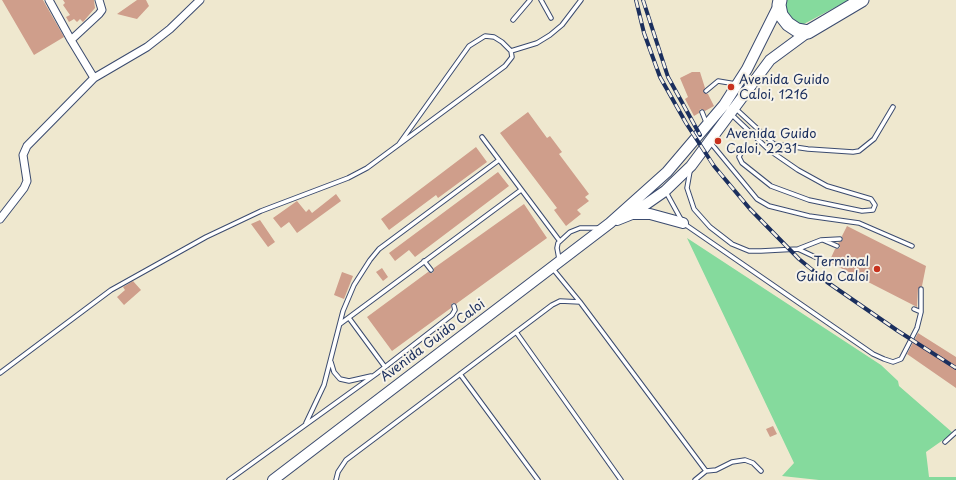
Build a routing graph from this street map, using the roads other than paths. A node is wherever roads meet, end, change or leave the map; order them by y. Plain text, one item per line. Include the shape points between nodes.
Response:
1 (49, 0) edge
2 (99, 0) edge
3 (200, 0) edge
4 (530, 0) edge
5 (541, 0) edge
6 (581, 0) edge
7 (862, 0) edge
8 (779, 3) edge
9 (551, 18) dead end
10 (513, 20) dead end
11 (808, 32) junction
12 (71, 40) junction
13 (511, 51) junction
14 (94, 78) junction
15 (737, 84) junction
16 (706, 91) dead end
17 (893, 107) dead end
18 (732, 110) junction
19 (702, 112) dead end
20 (708, 125) junction
21 (482, 137) dead end
22 (709, 142) junction
23 (399, 144) junction
24 (774, 144) junction
25 (744, 147) dead end
26 (769, 150) junction
27 (499, 160) junction
28 (691, 166) junction
29 (667, 172) junction
30 (521, 190) junction
31 (665, 191) junction
32 (632, 214) junction
33 (0, 219) edge
34 (683, 224) junction
35 (606, 226) junction
36 (840, 239) dead end
37 (559, 240) junction
38 (821, 240) junction
39 (837, 246) dead end
40 (912, 246) dead end
41 (798, 249) junction
42 (424, 261) junction
43 (556, 263) junction
44 (828, 263) dead end
45 (431, 270) dead end
46 (921, 289) dead end
47 (580, 302) junction
48 (454, 306) dead end
49 (914, 309) dead end
50 (921, 312) junction
51 (349, 318) junction
52 (340, 324) junction
53 (516, 332) junction
54 (331, 361) junction
55 (385, 367) junction
56 (0, 373) edge
57 (376, 374) junction
58 (460, 374) junction
59 (306, 423) junction
60 (956, 432) edge
61 (945, 442) dead end
62 (706, 471) junction
63 (761, 471) dead end
64 (229, 480) edge
65 (273, 480) edge
66 (336, 480) edge
67 (538, 480) edge
68 (622, 480) edge
69 (695, 480) edge

1 - 12 street
2 - 12 street via 102,10
3 - 14 street via 147,47
4 - 10 lane
5 - 9 lane
6 - 13 lane via 562,25 550,35 537,43
7 - 11 highway
8 - 11 highway via 781,15 788,24 797,30
8 - 15 main road, Avenida Guido Caloi via 766,34
11 - 18 main road, Avenida Guido Caloi via 770,60
12 - 14 street
13 - 23 lane via 512,57 505,66
13 - 23 lane via 494,37 485,36 470,46
14 - 33 street via 27,146 23,155 26,181 24,188
15 - 16 lane via 718,81
15 - 20 main road, Avenida Guido Caloi
17 - 24 lane via 874,139 859,151 808,149
18 - 22 main road, Avenida Guido Caloi
18 - 24 lane
18 - 26 lane
19 - 20 lane
20 - 29 main road, Avenida Guido Caloi
21 - 27 lane
22 - 28 main road, Avenida Guido Caloi
22 - 40 lane via 757,199 769,206 810,216 859,223
23 - 56 lane via 367,168 348,178 261,210 206,237 112,290
24 - 26 lane
25 - 26 lane via 739,157 742,164 771,186 809,200 862,211 873,210 875,205 871,199 815,181
27 - 30 lane
27 - 52 lane via 379,249 354,284
28 - 31 main road, Avenida Guido Caloi
28 - 41 lane via 687,188 689,196 694,209 710,227 732,244 749,251
29 - 31 main road
29 - 35 main road, Avenida Guido Caloi
30 - 37 lane
30 - 42 lane
31 - 32 main road, Avenida Guido Caloi
31 - 34 lane
32 - 34 main road via 650,214
32 - 35 main road, Avenida Guido Caloi
34 - 50 lane via 884,359 893,362 901,359 917,328
35 - 37 lane via 580,228
35 - 43 main road, Avenida Guido Caloi
36 - 38 lane
37 - 43 lane
38 - 39 lane
38 - 41 lane
41 - 44 lane
42 - 45 lane
42 - 51 lane
43 - 47 lane
43 - 65 main road, Avenida Guido Caloi
46 - 50 lane
47 - 53 lane via 560,301
47 - 62 lane
48 - 55 lane via 452,315
49 - 50 lane
51 - 52 lane
51 - 55 lane
52 - 54 lane
53 - 58 lane
53 - 68 lane
54 - 57 lane via 334,372 340,379 360,380
54 - 59 lane via 324,385
55 - 57 lane
57 - 59 lane
58 - 66 lane via 346,460
58 - 67 lane
59 - 64 lane
60 - 61 lane
62 - 63 lane via 745,460 753,463
62 - 69 lane

